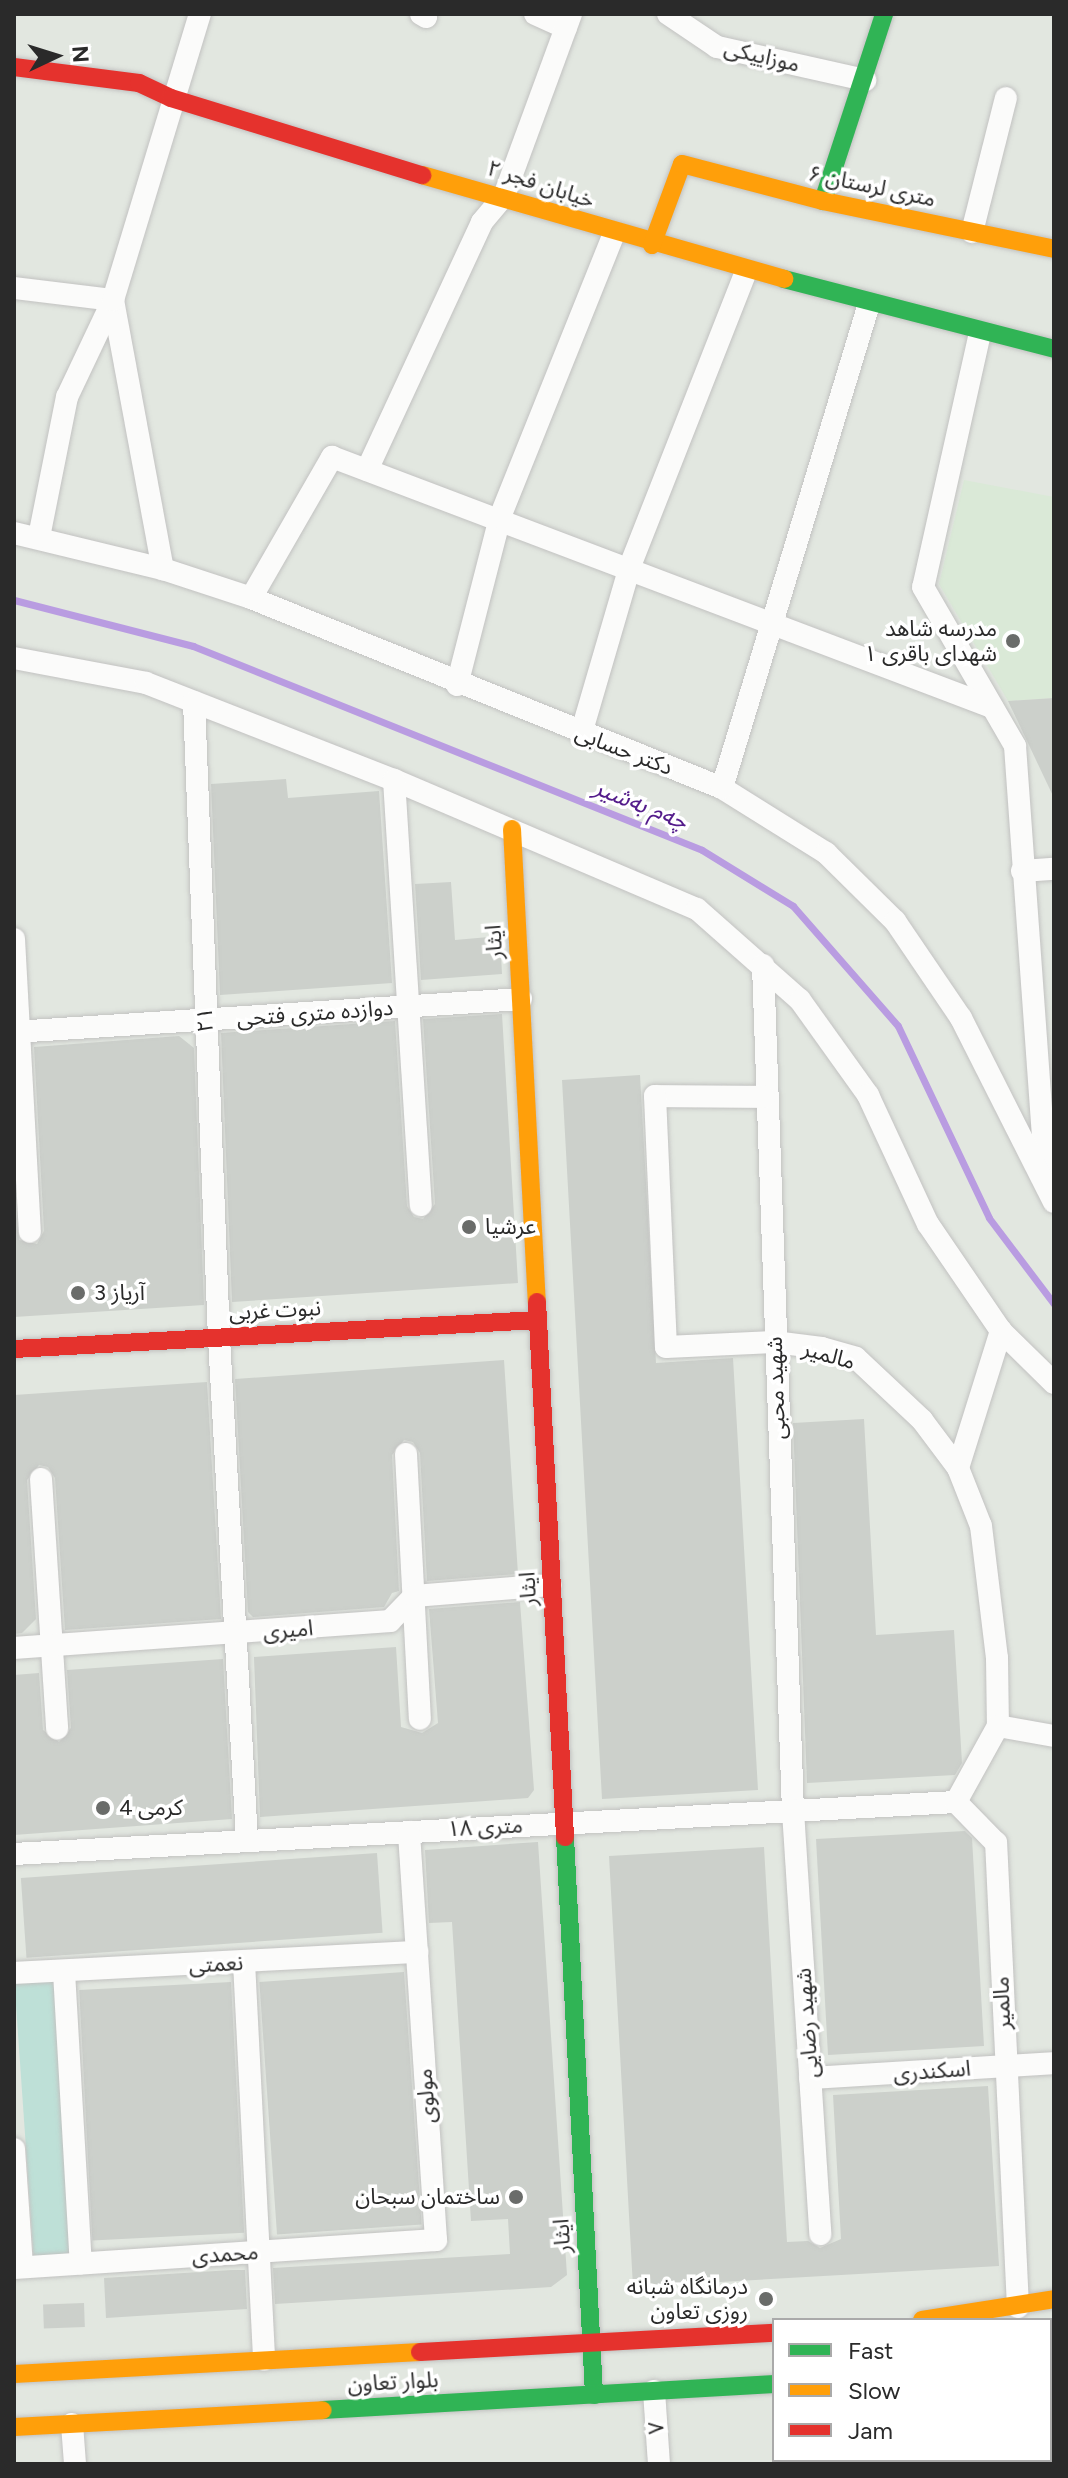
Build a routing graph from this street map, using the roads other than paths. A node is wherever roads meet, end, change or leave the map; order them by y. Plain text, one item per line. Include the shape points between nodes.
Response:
1 (200, 14) edge
2 (535, 14) edge
3 (668, 14) edge
4 (882, 15) edge
5 (691, 20) edge
6 (569, 21) edge
7 (14, 67) edge
8 (865, 80) junction
9 (171, 98) junction
10 (1006, 98) dead end
11 (504, 196) junction
12 (823, 201) junction
13 (972, 232) junction
14 (614, 233) junction
15 (652, 245) junction
16 (1054, 249) edge
17 (746, 271) junction
18 (14, 288) edge
19 (113, 300) junction
20 (869, 304) junction
21 (980, 333) junction
22 (1054, 349) edge
23 (367, 470) junction
24 (500, 517) junction
25 (14, 533) edge
26 (39, 537) junction
27 (630, 566) junction
28 (163, 569) junction
29 (251, 598) junction
30 (770, 625) junction
31 (14, 658) edge
32 (457, 685) junction
33 (194, 702) junction
34 (992, 707) junction
35 (581, 734) junction
36 (394, 780) junction
37 (722, 788) junction
38 (512, 829) junction
39 (1054, 869) edge
40 (1022, 871) junction
41 (14, 939) edge
42 (763, 965) junction
43 (521, 999) junction
44 (410, 1007) junction
45 (205, 1021) junction
46 (16, 1032) edge
47 (764, 1097) junction
48 (1050, 1195) edge
49 (421, 1205) dead end
50 (30, 1232) dead end
51 (538, 1320) junction
52 (1001, 1331) junction
53 (219, 1338) junction
54 (774, 1342) junction
55 (14, 1349) edge
56 (1054, 1383) edge
57 (406, 1454) dead end
58 (958, 1468) junction
59 (41, 1479) dead end
60 (551, 1585) junction
61 (414, 1596) junction
62 (237, 1634) junction
63 (52, 1646) junction
64 (14, 1648) edge
65 (420, 1719) dead end
66 (998, 1726) junction
67 (57, 1728) dead end
68 (1054, 1736) edge
69 (956, 1802) junction
70 (793, 1811) junction
71 (564, 1823) junction
72 (409, 1832) junction
73 (247, 1841) junction
74 (14, 1854) edge
75 (417, 1952) junction
76 (244, 1962) junction
77 (64, 1972) junction
78 (14, 1973) edge
79 (1054, 2063) edge
80 (1004, 2066) junction
81 (810, 2078) junction
82 (14, 2149) edge
83 (820, 2234) dead end
84 (436, 2240) joint
85 (259, 2252) junction
86 (81, 2264) junction
87 (18, 2268) edge
88 (1054, 2299) edge
89 (1018, 2307) junction
90 (937, 2318) edge
91 (772, 2333) edge
92 (591, 2346) junction
93 (264, 2359) junction
94 (14, 2374) edge
95 (772, 2384) edge
96 (654, 2391) junction
97 (594, 2395) junction
98 (72, 2424) junction
99 (14, 2427) edge
100 (75, 2464) edge
101 (659, 2464) edge

1 - 9 street
2 - 6 street
3 - 5 street, موزاییکی
4 - 8 street
5 - 8 street, موزاییکی via 717,47
6 - 11 street
7 - 9 street, خیابان فجر ۲ via 139,83
8 - 12 street
9 - 11 street, خیابان فجر ۲
9 - 19 street
10 - 13 street
11 - 14 street, خیابان فجر ۲
11 - 23 street via 482,222
12 - 13 street, ۶ متری لرستان
12 - 15 street, ۶ متری لرستان via 682,164
13 - 16 street, ۶ متری لرستان
14 - 15 street, خیابان فجر ۲
14 - 24 street
15 - 17 street, خیابان فجر ۲
17 - 20 street, خیابان فجر ۲
17 - 27 street
18 - 19 street
19 - 26 street via 67,397
19 - 28 street
20 - 21 street, خیابان فجر ۲
20 - 30 street
21 - 22 street, خیابان فجر ۲
21 - 34 street via 923,587
23 - 24 street
23 - 29 street via 332,457
24 - 27 street
24 - 32 street
25 - 26 street, دکتر حسابی
26 - 28 street, دکتر حسابی
27 - 30 street
27 - 35 street
28 - 29 street, دکتر حسابی
29 - 32 street, دکتر حسابی
30 - 34 street
30 - 37 street
31 - 33 street via 146,683
32 - 35 street, دکتر حسابی
33 - 36 street
33 - 45 street, ۲۱
34 - 40 street via 1015,746
35 - 37 street, دکتر حسابی
36 - 38 street
36 - 44 street
37 - 48 street, دکتر حسابی via 826,853 895,921 961,1018
38 - 42 street via 697,909
38 - 43 street, ایثار
39 - 40 street
40 - 48 street
41 - 46 street
42 - 47 street, شهید محبی
42 - 52 street via 800,1000 868,1095 928,1224
43 - 44 street, دوازده متری فتحی
43 - 51 street, ایثار
44 - 45 street, دوازده متری فتحی
44 - 49 street
45 - 46 street, دوازده متری فتحی
45 - 53 street, ۲۱
46 - 50 street
47 - 54 street, شهید محبی
47 - 54 street, مالمیر via 655,1096 666,1347
51 - 53 street, نبوت غربی
51 - 60 street, ایثار
52 - 56 street
52 - 58 street
53 - 55 street, نبوت غربی
53 - 62 street, ۲۱
54 - 58 street, مالمیر via 856,1358 922,1420
54 - 70 street, شهید محبی
57 - 61 street
58 - 66 street, مالمیر via 981,1526 997,1658
59 - 63 street
60 - 61 street
60 - 71 street, ایثار
61 - 62 street, امیری via 390,1621
61 - 65 street
62 - 63 street, امیری
62 - 73 street, ۲۱
63 - 64 street, امیری
63 - 67 street
66 - 68 street
66 - 69 street, مالمیر
69 - 70 street, ۱۸ متری
69 - 80 street, مالمیر via 996,1843
70 - 71 street, ۱۸ متری
70 - 81 street, شهید رضایی
71 - 72 street, ۱۸ متری
71 - 92 street, ایثار
72 - 73 street, ۱۸ متری
72 - 75 street, مولوی
73 - 74 street, ۱۸ متری
75 - 76 street, نعمتی
75 - 84 street, مولوی
76 - 77 street, نعمتی
76 - 85 street
77 - 78 street, نعمتی
77 - 86 street
79 - 80 street, اسکندری
80 - 81 street, اسکندری
80 - 89 street, مالمیر
81 - 83 street, شهید رضایی
82 - 87 street
84 - 85 street, محمدی
85 - 86 street, محمدی
85 - 93 street
86 - 87 street, محمدی
88 - 89 street
89 - 90 street
91 - 92 street, بلوار تعاون
92 - 93 street, بلوار تعاون
92 - 97 street, ایثار
93 - 94 street, بلوار تعاون
95 - 96 street, بلوار تعاون
96 - 97 street, بلوار تعاون
96 - 101 street, ۷
97 - 98 street, بلوار تعاون
98 - 99 street, بلوار تعاون
98 - 100 street

